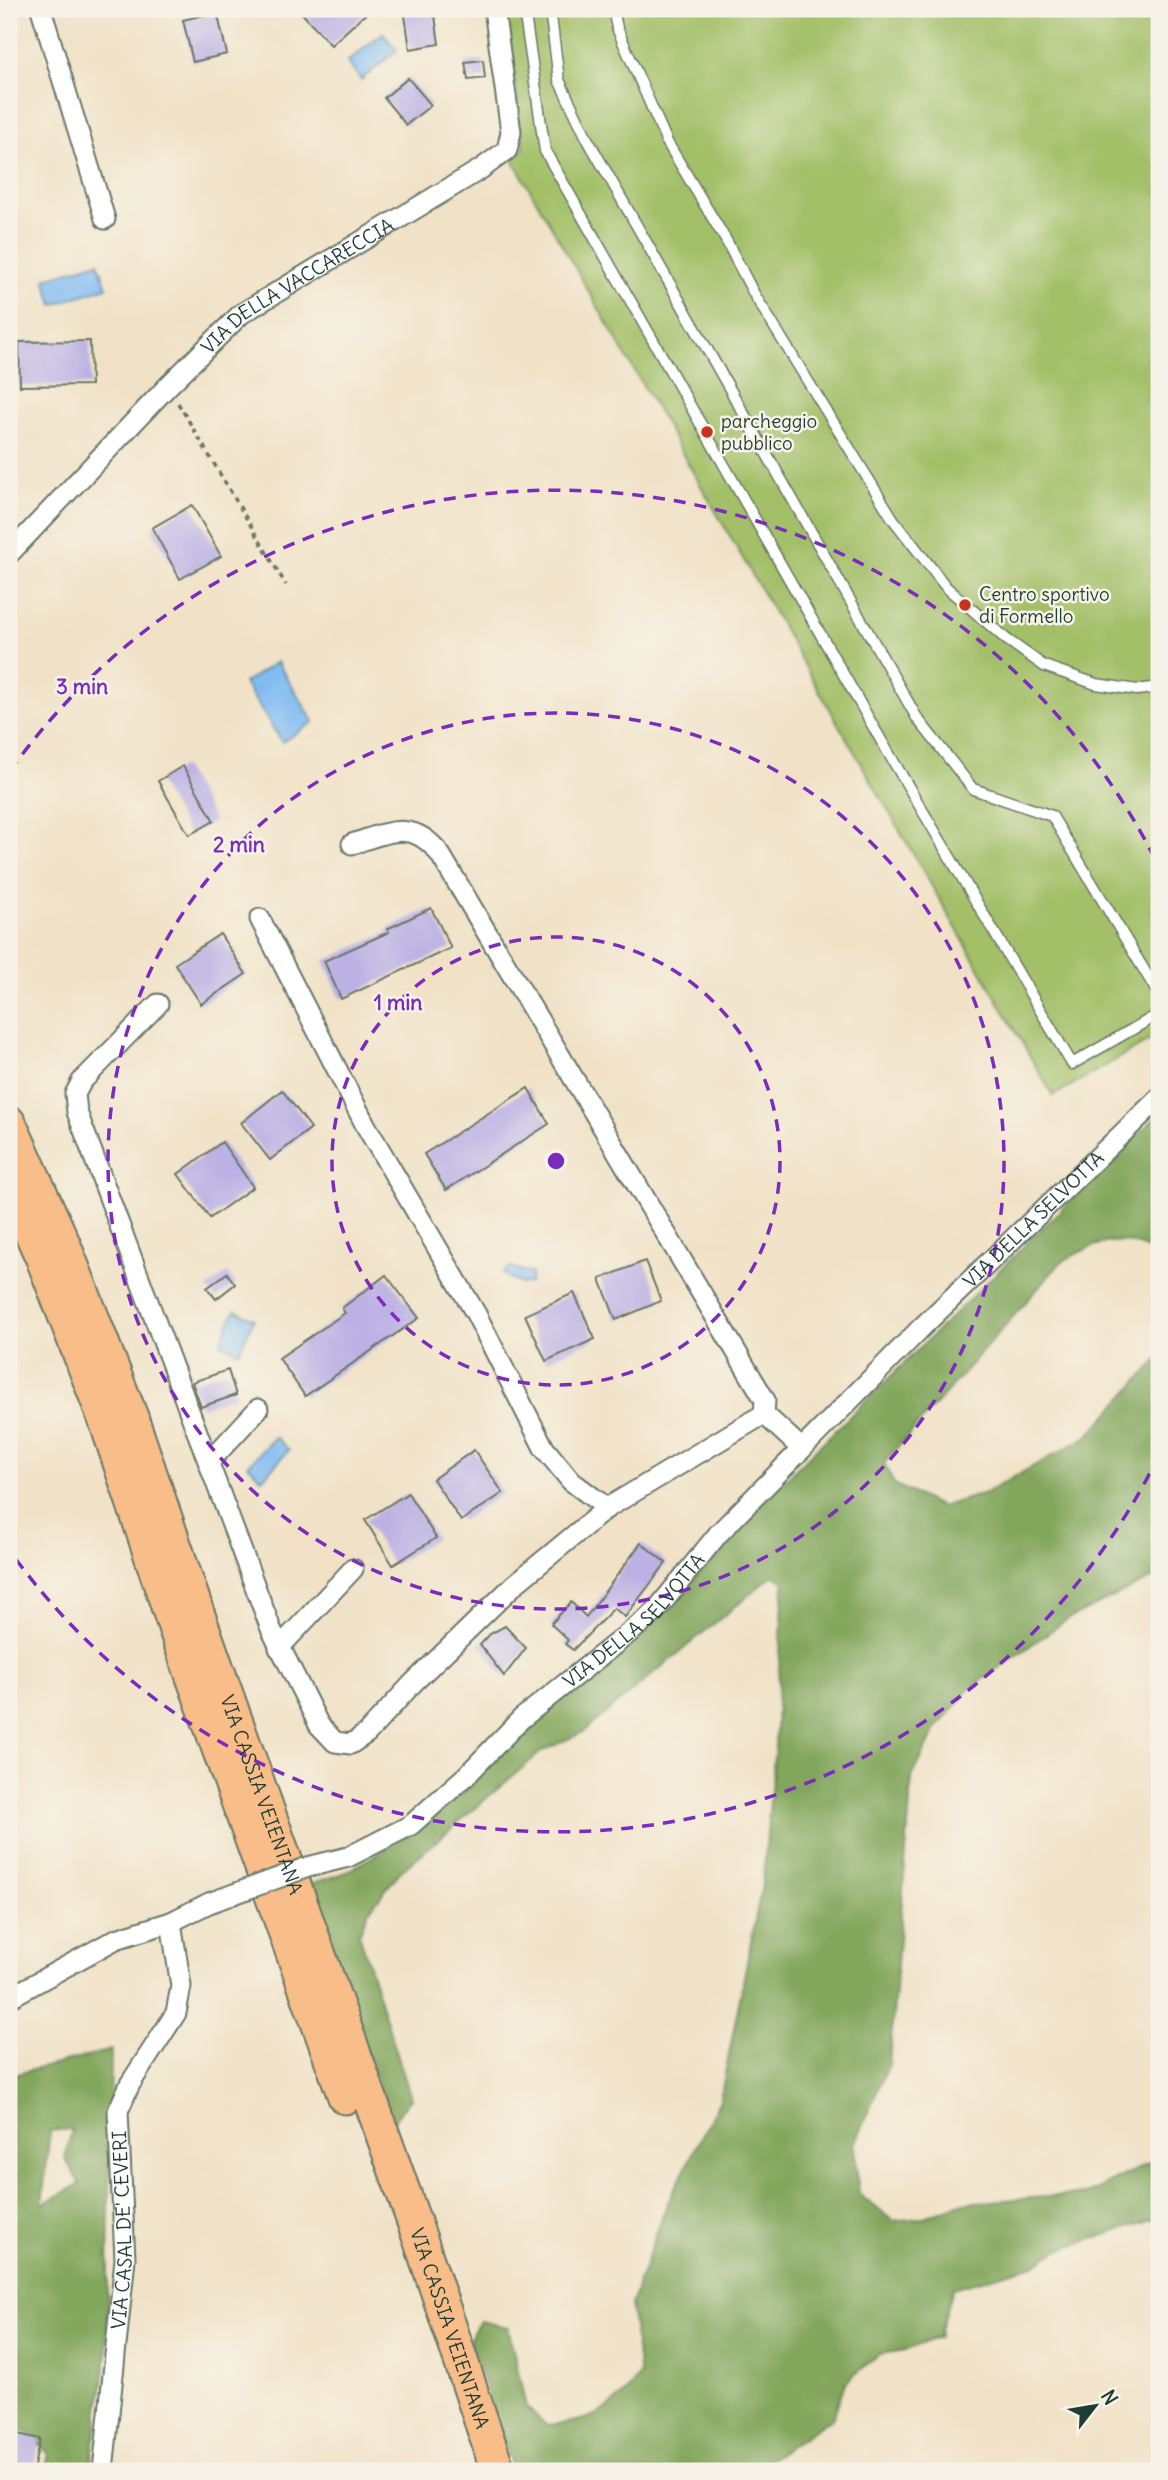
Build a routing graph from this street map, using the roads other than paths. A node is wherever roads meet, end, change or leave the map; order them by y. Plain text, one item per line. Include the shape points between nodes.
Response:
1 (41, 9) edge
2 (494, 9) edge
3 (524, 9) edge
4 (550, 9) edge
5 (613, 9) edge
6 (105, 219) dead end
7 (9, 554) edge
8 (1159, 687) edge
9 (352, 844) dead end
10 (260, 919) dead end
11 (1159, 995) edge
12 (158, 1004) dead end
13 (1159, 1014) edge
14 (1159, 1098) edge
15 (9, 1123) edge
16 (9, 1183) edge
17 (258, 1409) dead end
18 (764, 1414) junction
19 (802, 1449) junction
20 (209, 1462) junction
21 (607, 1508) junction
22 (353, 1569) dead end
23 (279, 1648) junction
24 (171, 1922) junction
25 (9, 1998) edge
26 (103, 2471) edge
27 (475, 2471) edge
28 (498, 2471) edge

1 - 6 street
2 - 7 street, VIA DELLA VACCARECCIA via 511,132 507,150 241,314
3 - 13 lane via 545,151 875,730 1072,1064
4 - 11 lane via 559,80 588,140 917,718 974,789 1052,816
5 - 8 lane via 667,142 894,519 946,587 1044,666 1096,684 1137,690
9 - 18 street via 387,833 411,832 424,837 440,854 765,1400
10 - 21 street via 366,1126 476,1314 544,1448 571,1481
12 - 20 street via 87,1075 75,1102
14 - 19 street, VIA DELLA SELVOTTA
15 - 28 highway, VIA CASSIA VEIENTANA via 63,1243 131,1416
16 - 27 highway, VIA CASSIA VEIENTANA via 107,1424
17 - 20 street
18 - 19 street
18 - 21 street
19 - 24 street, VIA DELLA SELVOTTA, bridge via 719,1533 654,1613 520,1719 411,1825 348,1857 209,1903
20 - 23 street
21 - 23 street via 514,1584 356,1741 340,1744 323,1730
22 - 23 street
24 - 25 street, VIA DELLA SELVOTTA via 116,1939
24 - 26 street, VIA CASAL DE' CEVERI via 181,1986 176,2013 118,2111 125,2259

